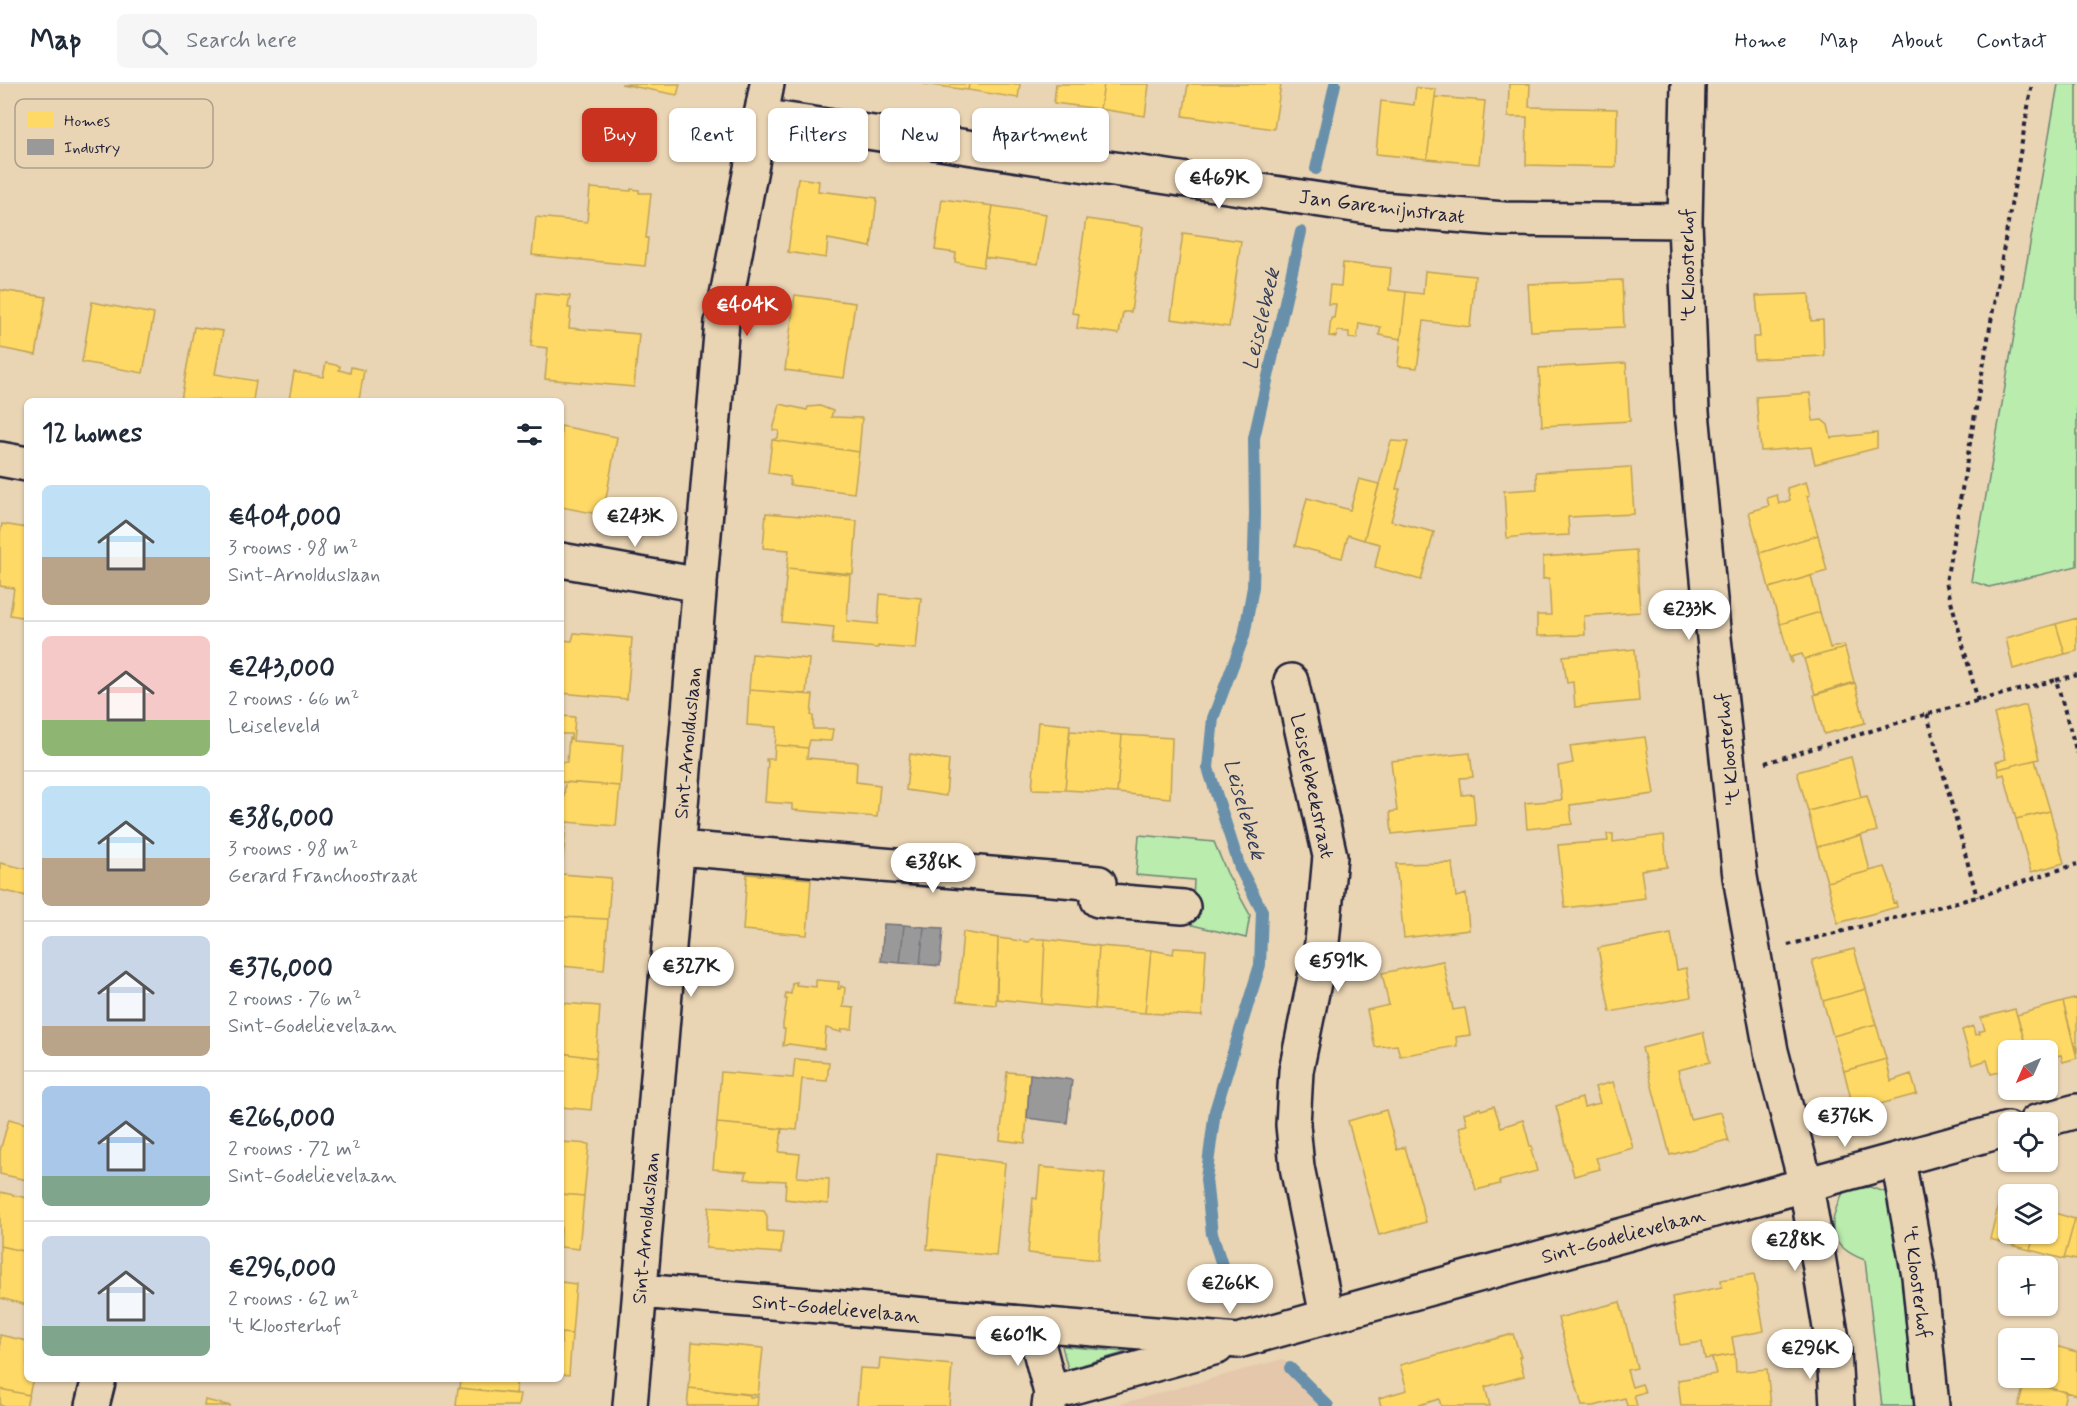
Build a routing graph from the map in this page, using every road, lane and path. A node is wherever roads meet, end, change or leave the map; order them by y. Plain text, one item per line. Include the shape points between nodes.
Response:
1 (767, 84) edge
2 (1688, 84) edge
3 (2032, 84) edge
4 (760, 116) junction
5 (1686, 221) junction
6 (0, 459) edge
7 (24, 463) edge
8 (564, 561) edge
9 (700, 585) junction
10 (2077, 675) edge
11 (2056, 680) junction
12 (1291, 681) dead end
13 (1978, 701) junction
14 (1927, 714) junction
15 (2077, 753) edge
16 (1730, 774) junction
17 (678, 848) junction
18 (2077, 864) edge
19 (1977, 897) junction
20 (1183, 907) dead end
21 (1753, 954) junction
22 (2077, 1111) edge
23 (2058, 1116) edge
24 (1998, 1132) edge
25 (1898, 1160) junction
26 (1806, 1185) junction
27 (640, 1291) junction
28 (1327, 1316) junction
29 (1033, 1324) junction
30 (1238, 1341) junction
31 (98, 1382) edge
32 (1050, 1400) edge
33 (92, 1406) edge
34 (630, 1406) edge
35 (1837, 1406) edge
36 (1932, 1406) edge

1 - 4 street, Sint-Arnolduslaan
2 - 5 street, 't Kloosterhof
3 - 13 path via 1946,582
4 - 5 street, Jan Garemijnstraat via 1381,208 1504,219
4 - 9 street, Sint-Arnolduslaan via 722,322
5 - 16 street, 't Kloosterhof via 1692,412
6 - 7 street
8 - 9 street
9 - 17 street, Sint-Arnolduslaan
10 - 11 path
11 - 13 path
11 - 15 path
12 - 28 street, Leiselebeekstraat via 1330,856 1322,944 1296,1071 1293,1125 1297,1167
13 - 14 path
14 - 16 path
14 - 19 path
16 - 21 street, 't Kloosterhof via 1740,877
17 - 20 street via 1099,883 1098,900
17 - 27 street, Sint-Arnolduslaan
18 - 19 path
19 - 21 path
21 - 26 street, 't Kloosterhof via 1771,1051
22 - 23 street
24 - 25 street, Sint-Godelievelaan
25 - 26 street, Sint-Godelievelaan
25 - 36 street, 't Kloosterhof via 1919,1276
26 - 28 street, Sint-Godelievelaan
26 - 35 street, 't Kloosterhof via 1834,1351
27 - 29 street, Sint-Godelievelaan
27 - 34 street, Sint-Arnolduslaan
28 - 30 street, Sint-Godelievelaan
29 - 30 street, Sint-Godelievelaan
29 - 32 street, Sint-Godelievelaan
30 - 32 street, Sint-Godelievelaan
31 - 33 street

